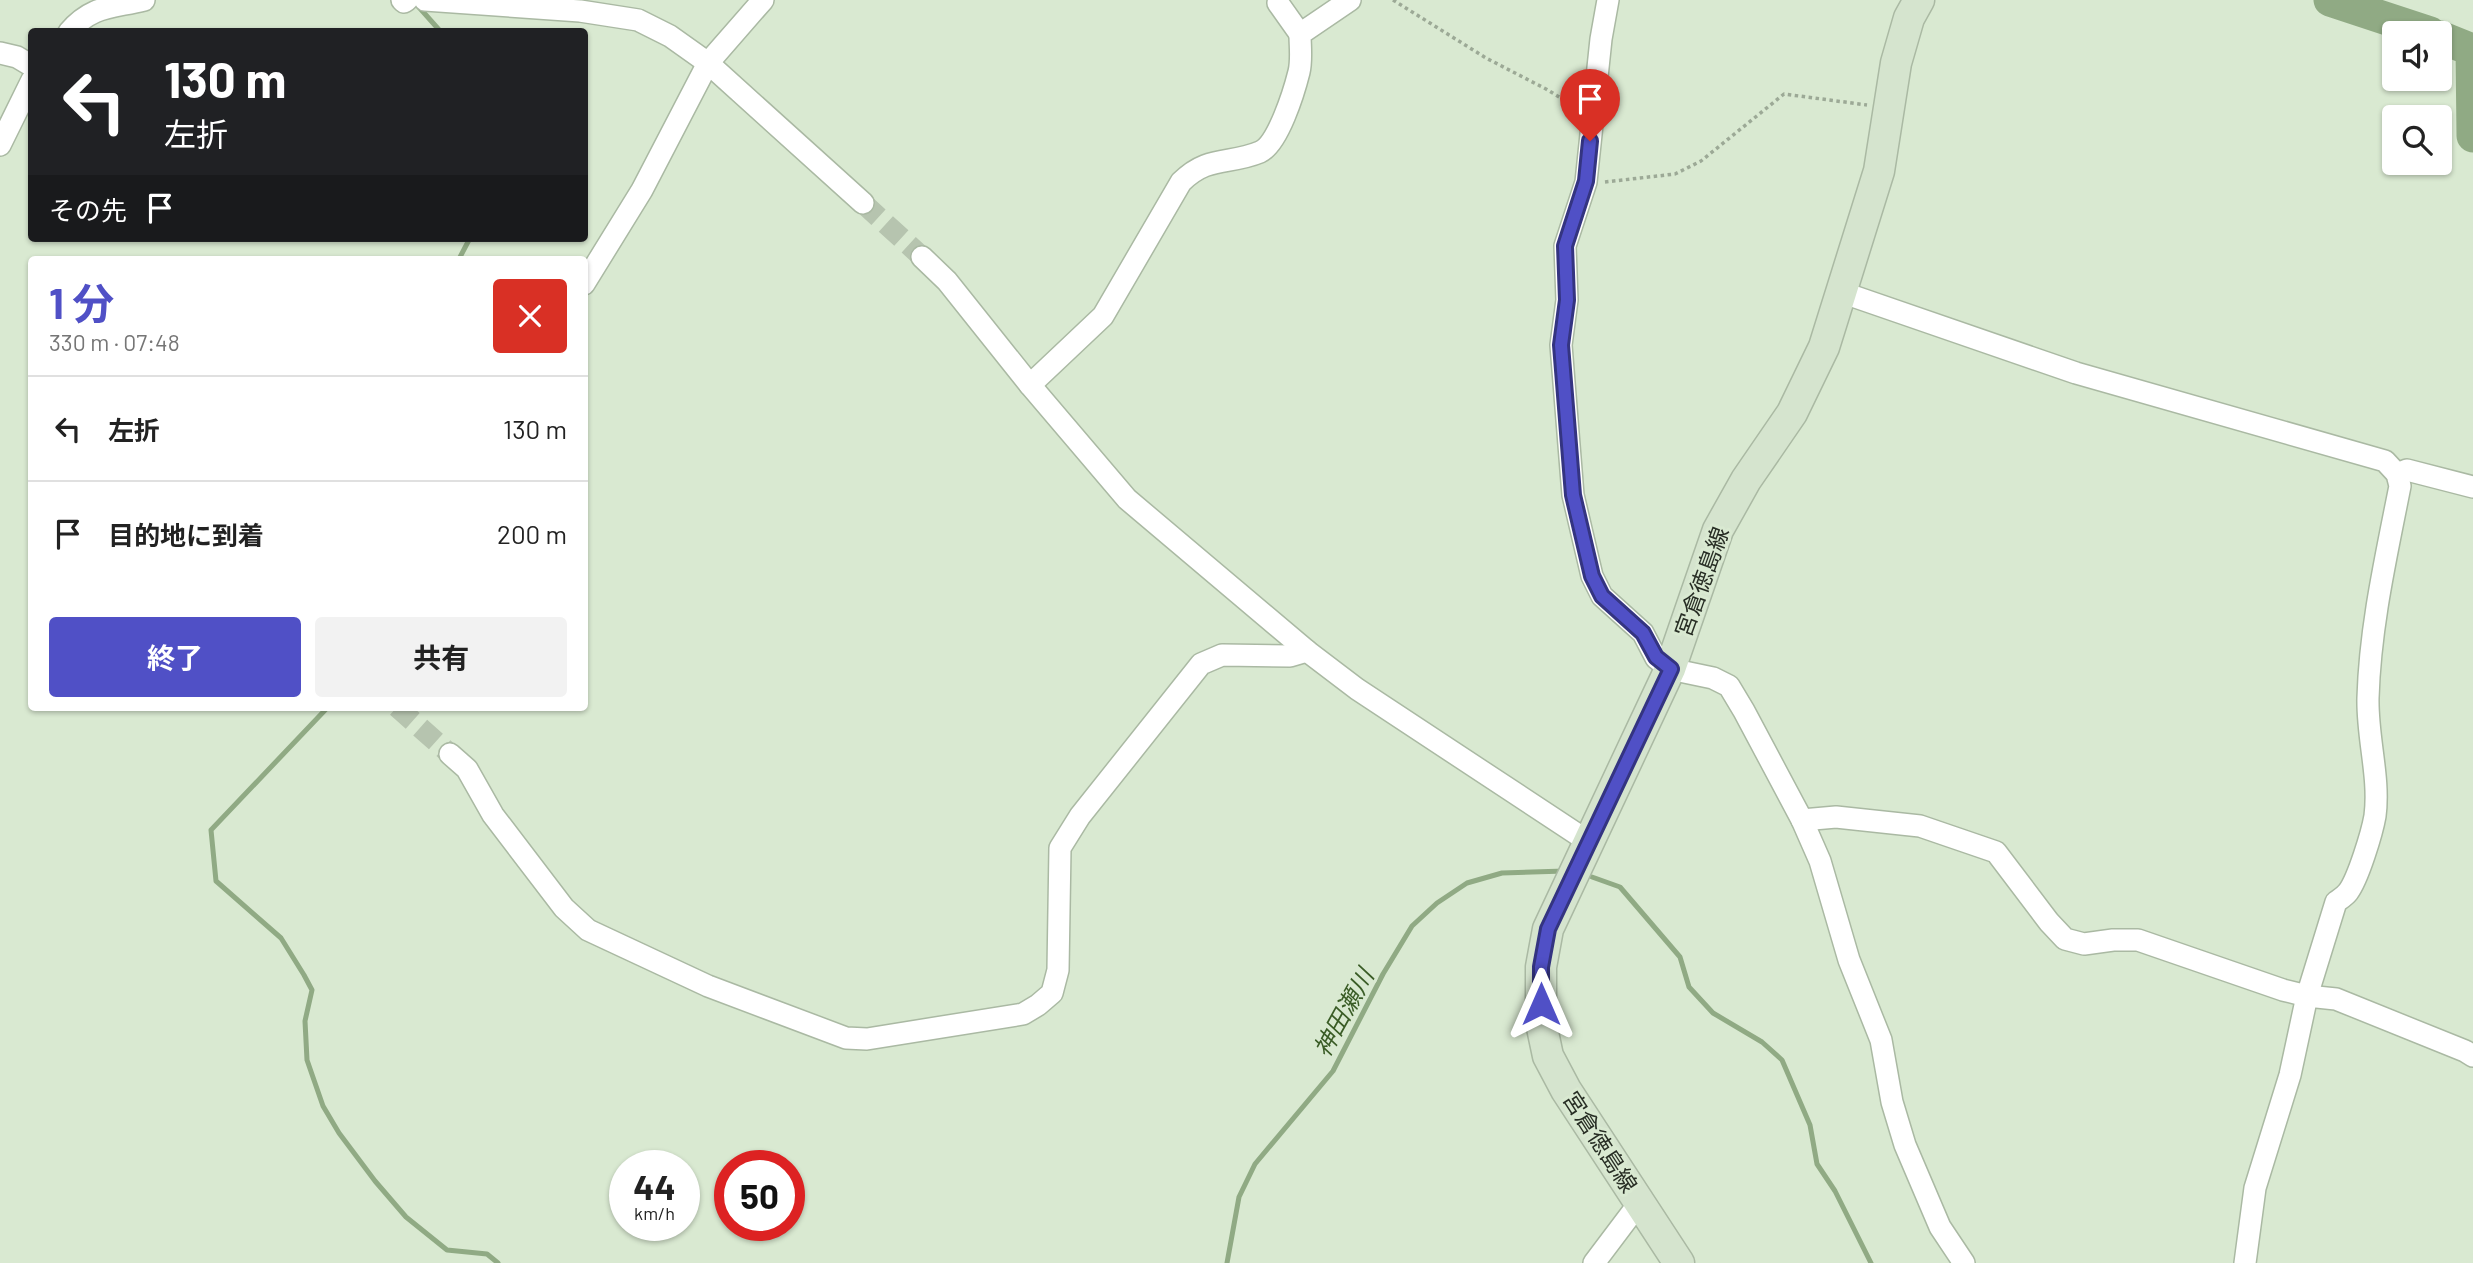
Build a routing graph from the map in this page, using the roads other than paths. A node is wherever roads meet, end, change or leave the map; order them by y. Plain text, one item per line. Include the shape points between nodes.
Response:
1 (144, 0) edge
2 (425, 0) edge
3 (763, 0) edge
4 (1350, 0) edge
5 (1608, 0) edge
6 (1919, 0) edge
7 (1278, 3) dead end
8 (72, 28) edge
9 (1300, 34) junction
10 (0, 53) edge
11 (708, 63) junction
12 (28, 64) edge
13 (28, 87) edge
14 (0, 145) edge
15 (863, 203) tunnel mouth
16 (922, 257) tunnel mouth
17 (588, 278) edge
18 (1841, 292) junction
19 (1030, 385) junction
20 (2397, 474) junction
21 (2473, 487) edge
22 (1307, 651) junction
23 (1671, 669) junction
24 (450, 754) tunnel mouth
25 (1802, 821) junction
26 (1589, 842) junction
27 (2306, 996) junction
28 (2473, 1056) edge
29 (1640, 1202) junction
30 (1594, 1263) edge
31 (1679, 1263) edge
32 (1964, 1263) edge
33 (2245, 1263) edge

1 - 8 street via 98,9
2 - 11 street via 580,11 638,20
3 - 11 street
4 - 9 street
5 - 23 street via 1586,181 1565,246 1567,300 1561,345 1573,495 1592,576 1602,596 1643,633 1656,657
6 - 18 main road, 宮倉徳島線 via 1896,63 1879,171
7 - 9 street
9 - 19 street via 1300,70 1271,144 1260,152 1193,170 1103,316
10 - 12 street
11 - 15 street
11 - 17 street via 642,190
13 - 14 street
16 - 19 street via 947,281
18 - 20 street via 2076,373 2385,461
18 - 23 main road, 宮倉徳島線 via 1810,380 1718,530
19 - 22 street via 1127,499
20 - 21 street via 2407,470
20 - 27 street via 2400,486 2377,602 2368,695 2375,817 2348,892 2336,902
22 - 24 street via 1290,656 1222,655 1201,664 1080,816 1060,848 1058,970 1052,993 1023,1014 867,1039 846,1038 708,986 589,930 564,908 493,814 467,769
22 - 26 street
23 - 25 street via 1729,686
23 - 26 main road, 宮倉徳島線
25 - 27 street via 1836,817 1920,826 1996,852 2065,939 2084,944 2138,940
25 - 32 street via 1821,862 1849,960 1881,1040 1905,1146 1940,1227
26 - 29 main road, 宮倉徳島線 via 1548,929 1541,967 1541,1023 1548,1056 1566,1090
27 - 28 street via 2336,999
27 - 33 street via 2290,1075 2255,1188
29 - 30 street
29 - 31 main road, 宮倉徳島線

